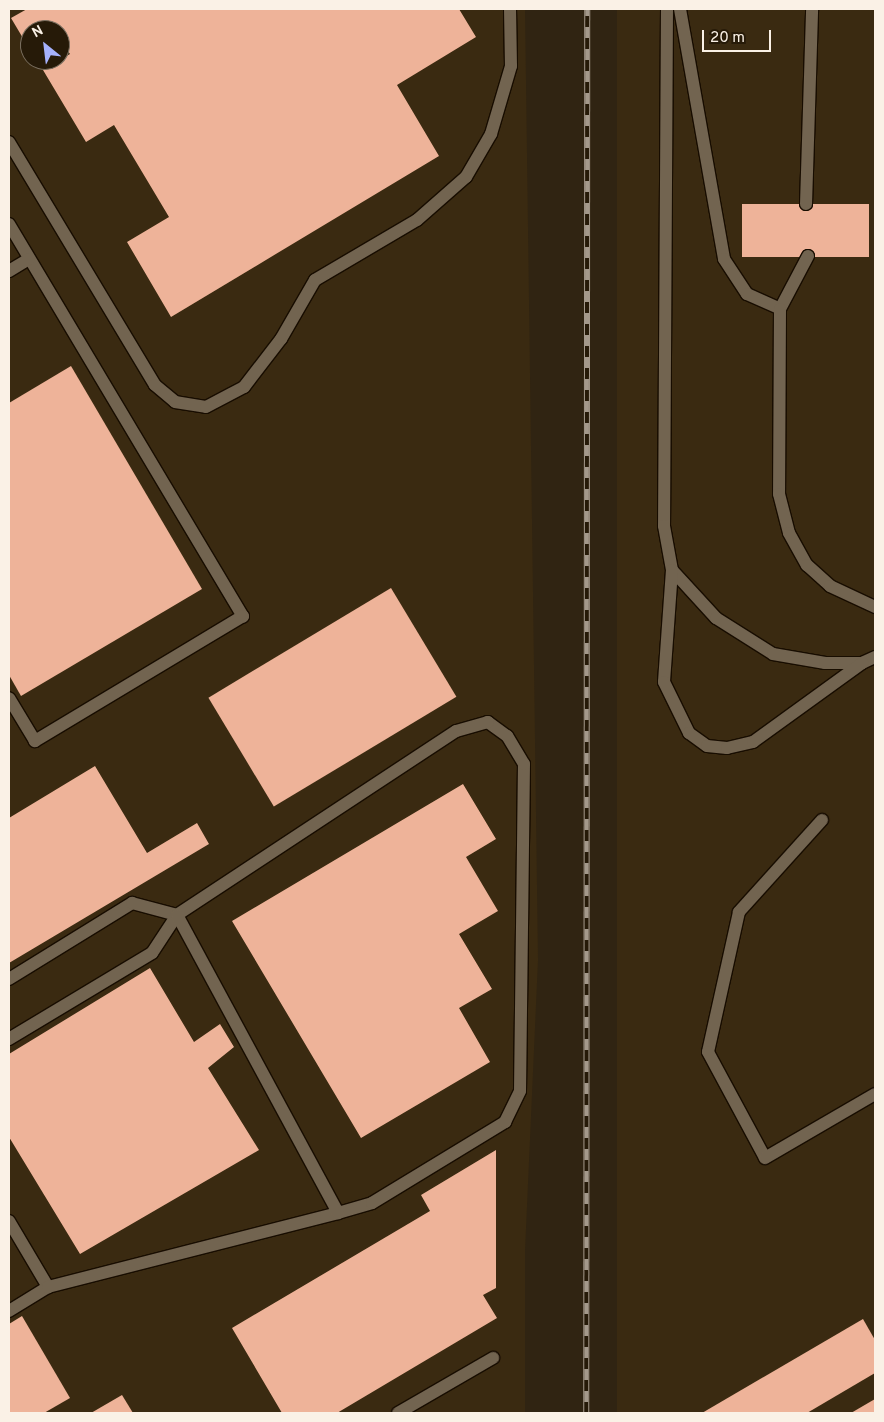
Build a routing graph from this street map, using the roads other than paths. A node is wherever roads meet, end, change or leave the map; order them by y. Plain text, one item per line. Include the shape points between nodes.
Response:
1 (510, 9) edge
2 (667, 9) edge
3 (680, 9) edge
4 (812, 9) edge
5 (9, 142) edge
6 (806, 204) dead end
7 (9, 224) edge
8 (808, 256) dead end
9 (29, 259) junction
10 (9, 271) edge
11 (780, 309) junction
12 (672, 570) junction
13 (875, 607) edge
14 (875, 657) edge
15 (862, 663) junction
16 (9, 698) edge
17 (822, 820) dead end
18 (177, 915) junction
19 (9, 979) edge
20 (9, 1040) edge
21 (875, 1094) edge
22 (338, 1213) junction
23 (9, 1221) edge
24 (48, 1287) junction
25 (9, 1311) edge
26 (492, 1358) dead end
27 (398, 1413) edge

1 - 5 lane via 511,66 491,134 470,171 417,220 315,280 281,339 244,387 206,406 174,402 156,385
2 - 12 lane via 664,526
3 - 11 lane via 724,259 747,294
4 - 6 lane
7 - 9 lane
8 - 11 lane
9 - 10 lane
9 - 16 lane via 243,616 35,741
11 - 13 lane via 779,494 789,533 807,565 824,580
12 - 15 lane via 716,618 773,654
12 - 15 lane via 664,682 689,733 706,746 727,748 753,742
14 - 15 lane
17 - 21 lane via 739,912 708,1052 765,1158
18 - 19 lane via 132,903
18 - 20 lane via 152,954
18 - 22 lane
18 - 22 lane via 456,731 488,722 507,736 524,764 520,1091 505,1122 372,1203
22 - 24 lane
23 - 24 lane
24 - 25 lane
26 - 27 lane

